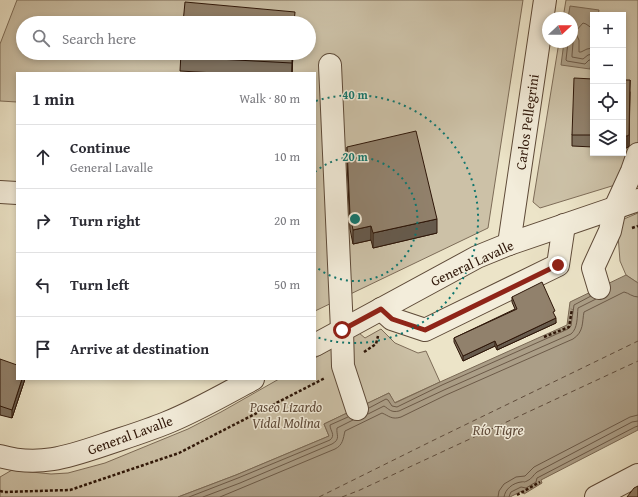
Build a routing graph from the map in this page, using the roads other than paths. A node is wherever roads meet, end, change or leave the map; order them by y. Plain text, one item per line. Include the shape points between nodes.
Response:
1 (545, 0) edge
2 (330, 65) dead end
3 (638, 154) edge
4 (0, 192) edge
5 (16, 193) edge
6 (638, 200) edge
7 (615, 208) junction
8 (564, 225) junction
9 (509, 244) junction
10 (599, 288) dead end
11 (381, 309) junction
12 (342, 330) junction
13 (316, 344) edge
14 (251, 380) edge
15 (356, 409) dead end
16 (0, 456) edge
17 (638, 475) edge
18 (603, 495) edge

1 - 9 street, Carlos Pellegrini
2 - 12 street
3 - 7 street
4 - 5 street
6 - 7 street, General Lavalle
7 - 8 street, General Lavalle
7 - 10 street via 610,231 593,268
8 - 9 street, General Lavalle
8 - 11 street via 558,265 425,330 392,319
9 - 11 street, General Lavalle via 477,257
11 - 12 street, General Lavalle
12 - 13 street, General Lavalle
12 - 15 street via 343,366
14 - 16 street, General Lavalle via 166,423 69,456 34,461
17 - 18 street

